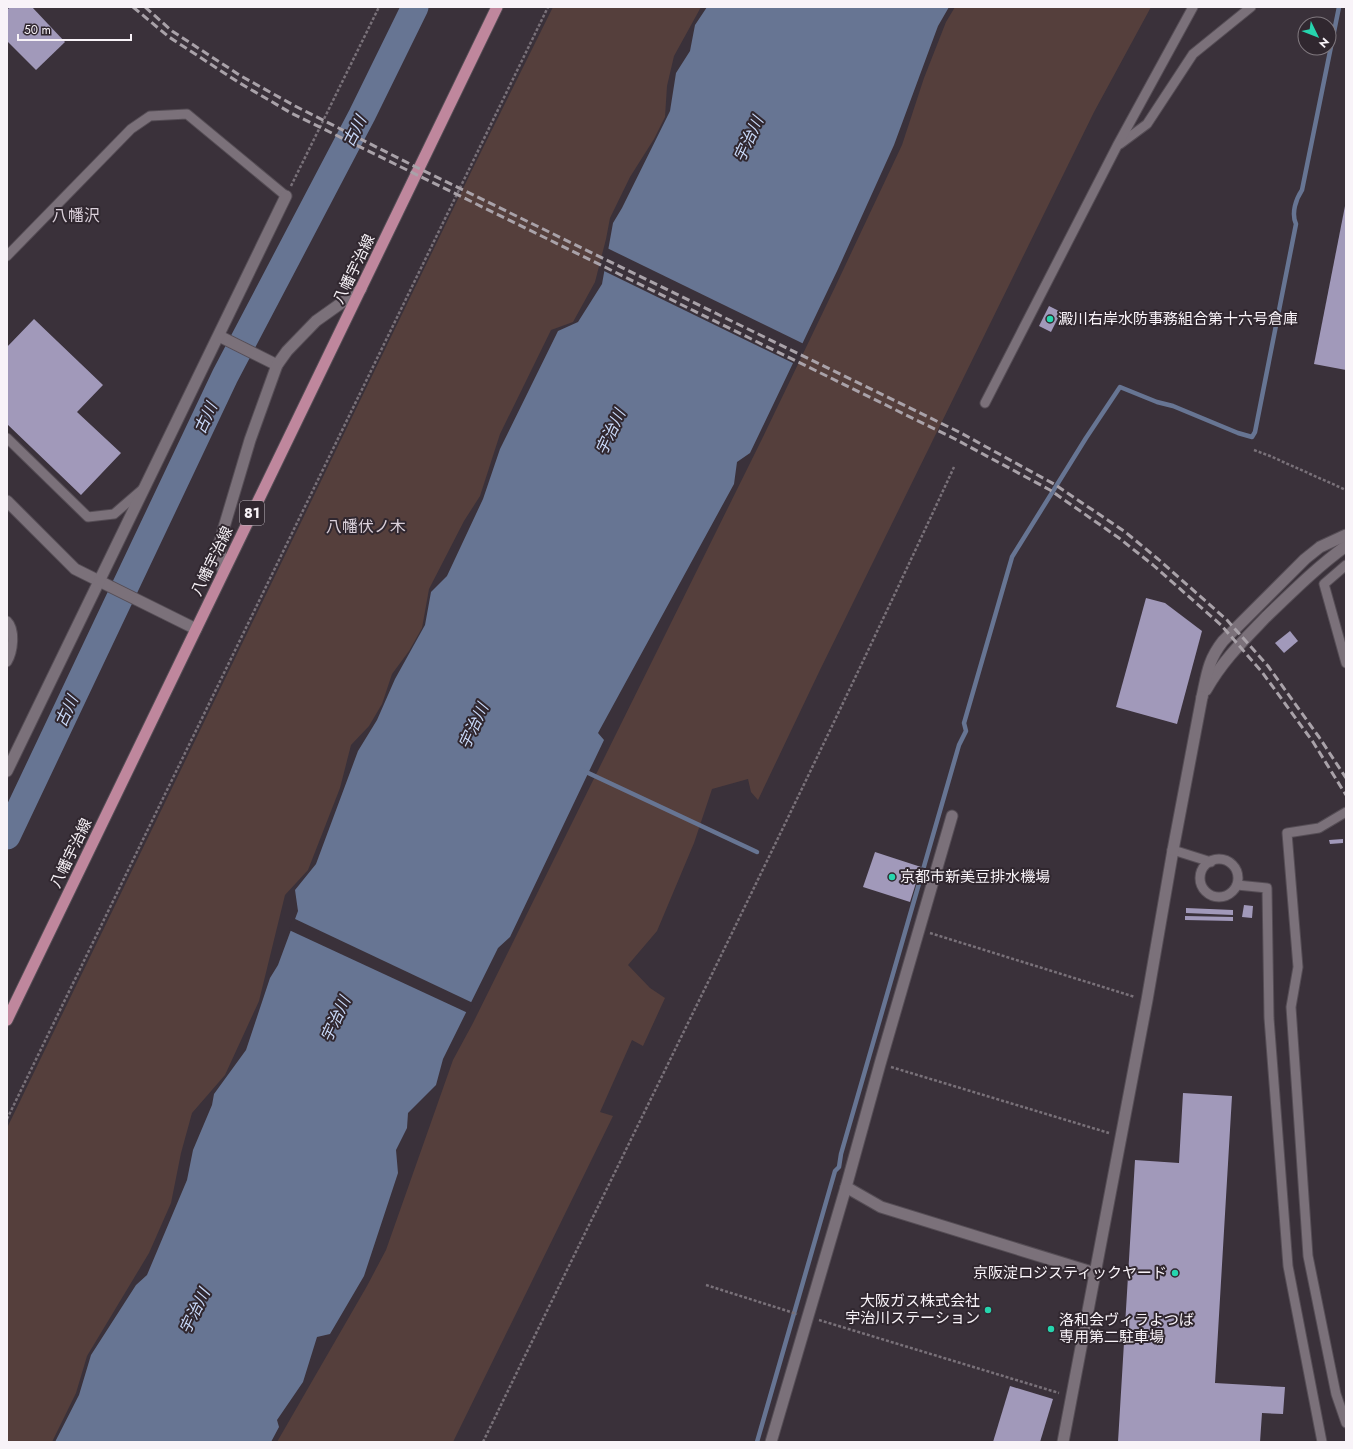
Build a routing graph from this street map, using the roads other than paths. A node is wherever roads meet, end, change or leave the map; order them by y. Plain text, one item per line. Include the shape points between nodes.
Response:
1 (497, 7) edge
2 (1193, 7) edge
3 (1251, 7) edge
4 (1118, 146) junction
5 (286, 196) joint
6 (7, 256) edge
7 (361, 290) junction
8 (219, 336) junction
9 (276, 365) junction
10 (985, 403) dead end
11 (7, 438) edge
12 (146, 486) junction
13 (7, 501) edge
14 (1346, 535) edge
15 (1346, 546) edge
16 (1346, 566) edge
17 (223, 571) junction
18 (100, 581) junction
19 (7, 621) edge
20 (196, 629) junction
21 (7, 662) edge
22 (1346, 663) edge
23 (1202, 697) junction
24 (7, 771) edge
25 (1346, 812) edge
26 (952, 816) dead end
27 (1173, 850) junction
28 (1211, 862) junction
29 (1237, 885) junction
30 (7, 1020) edge
31 (846, 1187) junction
32 (1095, 1273) junction
33 (1346, 1423) edge
34 (771, 1442) edge
35 (1063, 1442) edge
36 (1322, 1442) edge

1 - 7 main road, 八幡宇治線 / 81
2 - 4 lane
3 - 4 lane via 1193,54 1148,124
4 - 10 lane
5 - 6 lane via 187,114 150,116 131,129
5 - 8 street
7 - 9 street via 316,321
7 - 17 main road, 八幡宇治線 / 81
8 - 9 street
8 - 12 street
9 - 17 street via 250,440 219,544
11 - 12 lane via 88,517 114,514
12 - 18 street
13 - 18 street via 75,568
14 - 23 street via 1320,547 1305,559 1223,641 1214,653 1208,668
15 - 23 street via 1287,596 1232,652
16 - 22 lane via 1324,584
17 - 20 main road, 八幡宇治線 / 81
18 - 20 street
18 - 24 street
19 - 21 lane via 14,642
20 - 30 main road, 八幡宇治線 / 81
23 - 27 street
25 - 33 lane via 1319,828 1287,833 1298,967 1291,1006 1308,1256 1336,1394
26 - 31 street
27 - 28 lane
27 - 32 street
28 - 29 lane via 1221,860 1232,864 1237,874
28 - 29 lane via 1205,865 1200,876 1207,893 1224,897
29 - 36 lane via 1267,888 1269,1018 1288,1266
31 - 32 street via 881,1206
31 - 34 street
32 - 35 street

